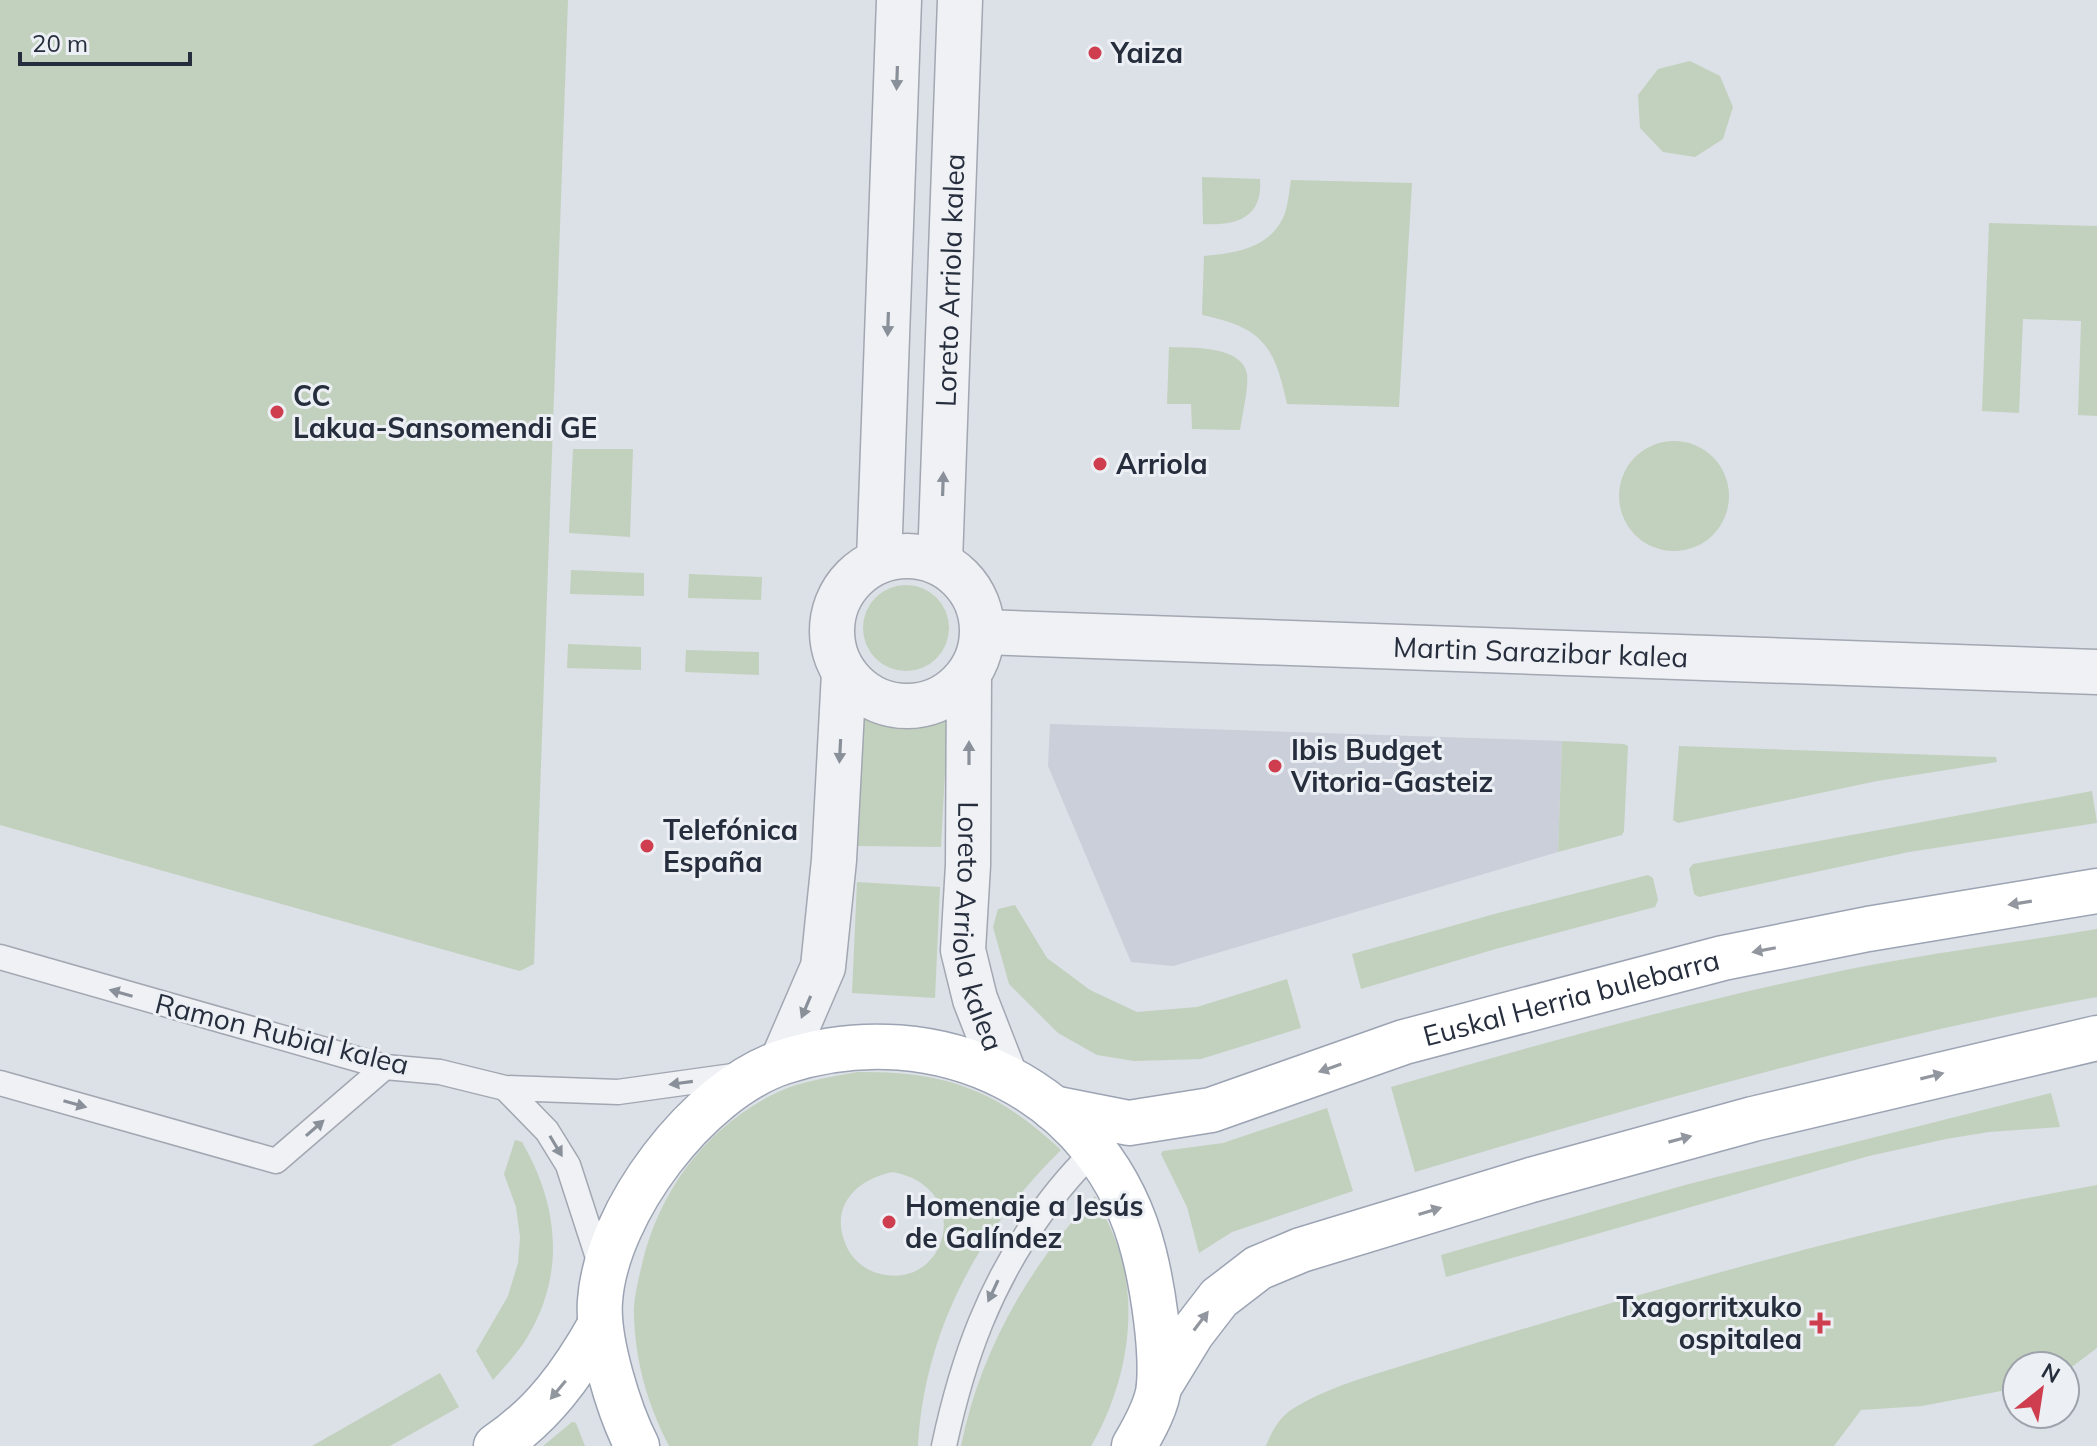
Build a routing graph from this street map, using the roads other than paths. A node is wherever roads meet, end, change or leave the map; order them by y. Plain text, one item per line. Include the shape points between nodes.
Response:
1 (899, 0) edge
2 (960, 0) edge
3 (879, 561) junction
4 (940, 562) junction
5 (983, 632) junction
6 (2097, 672) edge
7 (844, 673) junction
8 (969, 676) junction
9 (2097, 891) edge
10 (0, 957) edge
11 (2097, 1038) edge
12 (385, 1067) junction
13 (770, 1067) junction
14 (1005, 1076) junction
15 (0, 1083) edge
16 (505, 1088) junction
17 (1053, 1108) junction
18 (1129, 1123) junction
19 (1095, 1151) junction
20 (603, 1275) junction
21 (600, 1325) junction
22 (1159, 1387) junction
23 (496, 1446) edge
24 (637, 1446) edge
25 (944, 1446) edge
26 (1134, 1446) edge

1 -> 3 street
4 -> 2 street, Loreto Arriola kalea
3 - 4 street via 909,555
3 - 7 street via 844,588 834,608 831,631
4 - 5 street via 972,590
5 - 6 street, Martin Sarazibar kalea
5 - 8 street
7 - 8 street via 871,698 906,707 941,699
7 -> 13 street via 823,967
14 -> 8 street, Loreto Arriola kalea via 975,999 963,950
9 -> 18 main road, Euskal Herria bulebarra via 1723,958 1404,1042 1211,1110
12 -> 10 lane, Ramon Rubial kalea
22 -> 11 main road via 1219,1298 1258,1268 1301,1250 1753,1119
15 -> 12 lane via 276,1161
12 - 16 lane, Ramon Rubial kalea via 440,1072
13 - 14 main road via 838,1048 895,1046 952,1055
13 -> 16 lane, Ramon Rubial kalea via 618,1092
13 - 20 main road via 693,1123 658,1161 635,1196
14 - 17 main road
16 -> 20 lane via 547,1131 568,1165
17 - 18 main road, Euskal Herria bulebarra
17 - 19 main road
18 - 19 lane
19 - 22 main road via 1122,1194 1140,1238 1151,1279
19 -> 25 lane via 1059,1189 1004,1270 958,1383
20 - 21 main road
21 -> 23 main road via 574,1370 540,1411
21 - 24 main road via 615,1388
22 - 26 main road

